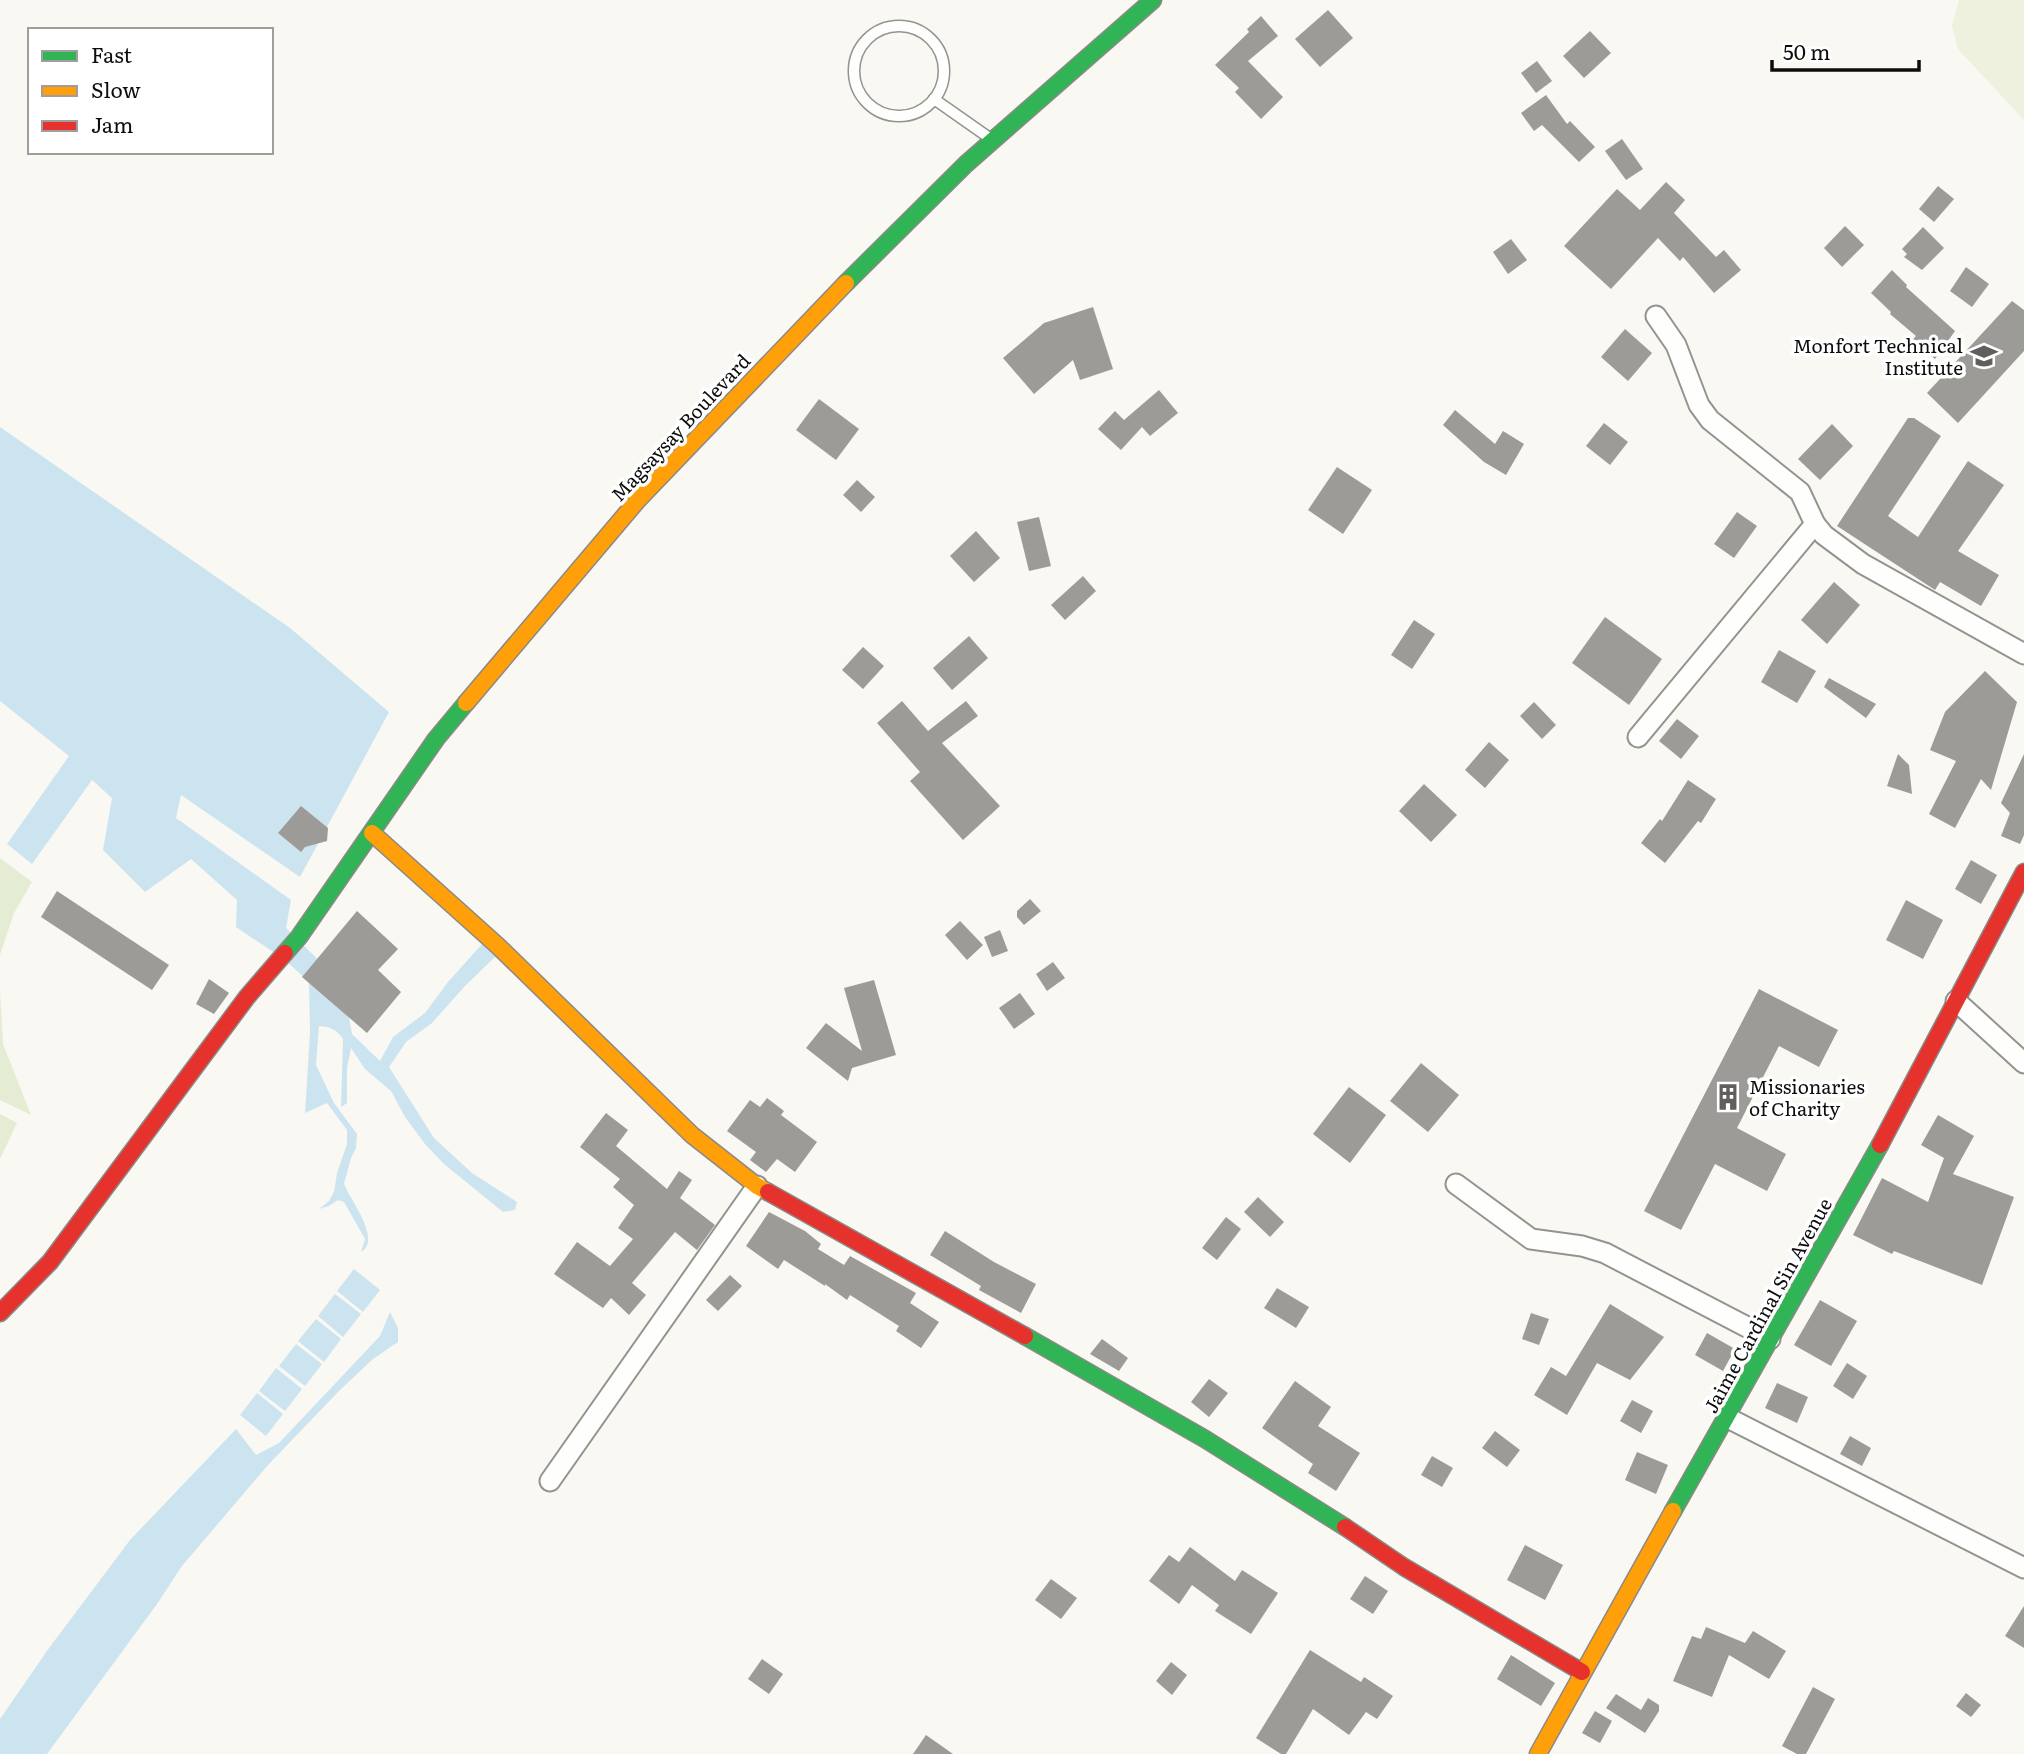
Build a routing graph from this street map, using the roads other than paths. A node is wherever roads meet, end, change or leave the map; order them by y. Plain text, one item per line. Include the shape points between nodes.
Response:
1 (1153, 0) edge
2 (934, 99) junction
3 (993, 141) junction
4 (1656, 316) dead end
5 (1815, 524) junction
6 (2024, 654) edge
7 (1638, 737) dead end
8 (372, 833) junction
9 (2024, 872) edge
10 (1956, 1001) junction
11 (2024, 1063) edge
12 (1456, 1184) dead end
13 (757, 1186) junction
14 (0, 1313) edge
15 (1770, 1339) junction
16 (1728, 1418) junction
17 (550, 1481) dead end
18 (2024, 1568) edge
19 (1582, 1672) junction
20 (1538, 1754) edge

1 - 3 street, Magsaysay Boulevard
2 - 2 lane via 941,87 943,60 929,37 905,26 891,26 867,38 854,61 857,88 864,100 886,115 899,117 925,108
2 - 3 lane
3 - 8 street, Magsaysay Boulevard via 868,260 637,501 436,739
4 - 5 street via 1676,345 1699,405 1710,420 1800,492
5 - 6 street via 1863,564
5 - 7 street
8 - 13 street via 498,946 692,1135
8 - 14 street, Magsaysay Boulevard via 299,937 247,998 50,1262
9 - 10 street, Jaime Cardinal Sin Avenue
10 - 11 street
10 - 15 street, Jaime Cardinal Sin Avenue via 1871,1163
12 - 15 street via 1531,1239 1605,1253
13 - 17 street
13 - 19 street via 1205,1439 1404,1567
15 - 16 street, Jaime Cardinal Sin Avenue
16 - 18 street
16 - 19 street, Jaime Cardinal Sin Avenue
19 - 20 street, Jaime Cardinal Sin Avenue

